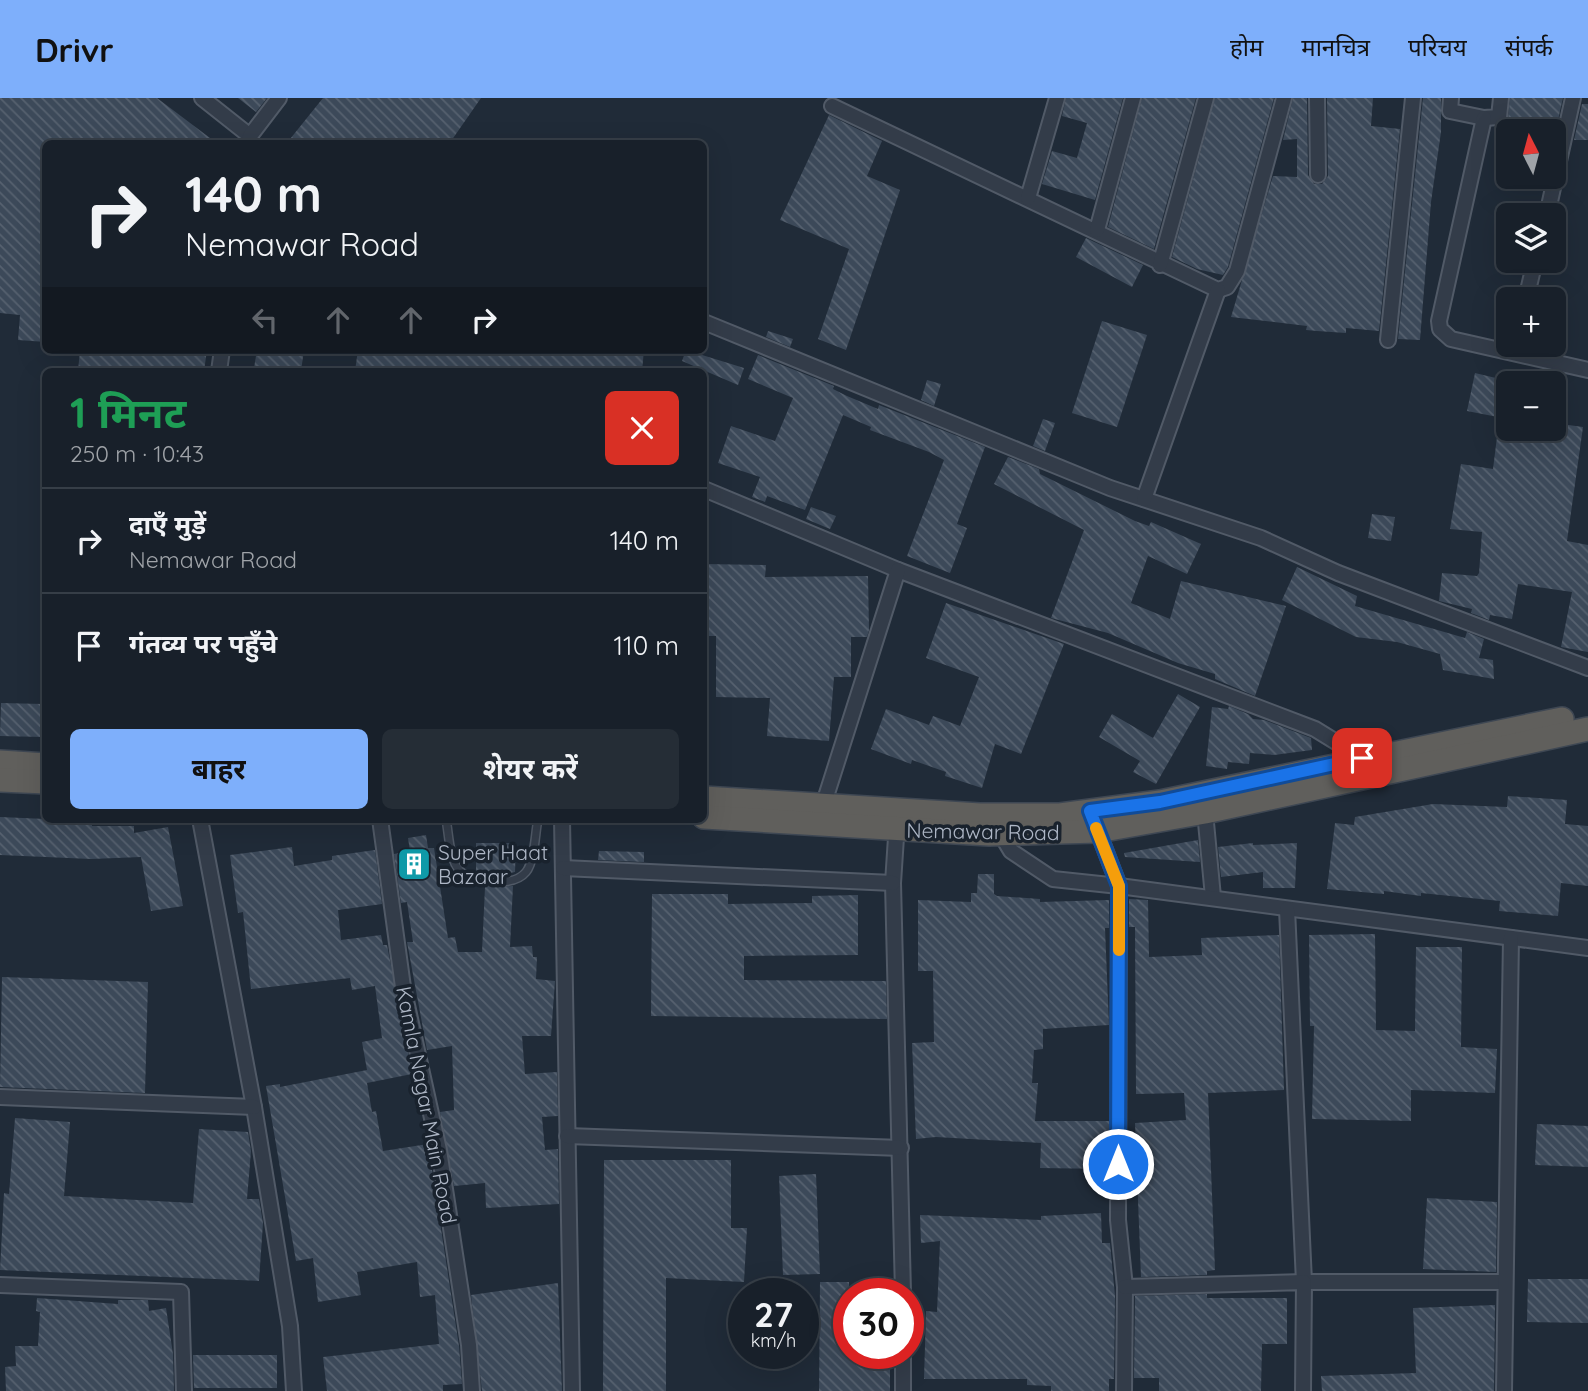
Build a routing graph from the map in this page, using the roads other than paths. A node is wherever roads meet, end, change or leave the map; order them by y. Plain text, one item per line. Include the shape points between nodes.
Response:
1 (202, 98) edge
2 (279, 98) edge
3 (1057, 98) edge
4 (1133, 98) edge
5 (1206, 98) edge
6 (1284, 98) edge
7 (1317, 98) edge
8 (1413, 98) edge
9 (1451, 98) edge
10 (1501, 98) edge
11 (1573, 98) edge
12 (832, 106) dead end
13 (1485, 118) junction
14 (250, 140) edge
15 (1318, 175) dead end
16 (1028, 198) junction
17 (1549, 203) edge
18 (1097, 230) junction
19 (1160, 265) junction
20 (1218, 290) junction
21 (707, 323) edge
22 (1388, 340) dead end
23 (1496, 346) edge
24 (1542, 357) edge
25 (1588, 370) edge
26 (707, 490) edge
27 (1144, 499) junction
28 (898, 569) junction
29 (1588, 668) edge
30 (1588, 714) edge
31 (1588, 729) edge
32 (1362, 758) junction
33 (0, 762) edge
34 (42, 765) edge
35 (0, 780) edge
36 (42, 782) edge
37 (707, 798) edge
38 (823, 806) junction
39 (1205, 812) junction
40 (707, 817) edge
41 (898, 819) junction
42 (1094, 821) junction
43 (201, 823) edge
44 (381, 823) edge
45 (447, 823) edge
46 (537, 823) edge
47 (562, 823) edge
48 (998, 824) junction
49 (563, 868) junction
50 (893, 883) junction
51 (1119, 886) junction
52 (1213, 897) junction
53 (1287, 909) junction
54 (1511, 938) junction
55 (1588, 948) edge
56 (0, 1097) edge
57 (254, 1107) junction
58 (567, 1136) junction
59 (901, 1148) junction
60 (903, 1278) edge
61 (1304, 1282) junction
62 (1505, 1282) junction
63 (0, 1284) edge
64 (1125, 1287) junction
65 (904, 1369) edge
66 (184, 1391) edge
67 (294, 1391) edge
68 (472, 1391) edge
69 (572, 1391) edge
70 (903, 1391) edge
71 (1124, 1391) edge
72 (1303, 1391) edge
73 (1504, 1391) edge

1 - 14 street
2 - 14 street
3 - 16 street
4 - 18 street
5 - 19 street
6 - 20 street via 1237,271 1227,287
7 - 15 street
8 - 22 street
9 - 13 street via 1450,111
10 - 13 street via 1499,117
11 - 17 street
12 - 16 street
13 - 23 street via 1439,321 1451,339
16 - 18 street
18 - 19 street
19 - 20 street
20 - 27 street
21 - 27 street
24 - 25 street
26 - 28 street
27 - 29 street via 1261,538 1338,573
28 - 32 street via 1315,729
28 - 38 street
30 - 32 highway, Nemawar Road
31 - 39 highway, Nemawar Road
32 - 42 highway, Nemawar Road
33 - 34 highway
35 - 36 highway
37 - 38 highway, Nemawar Road
38 - 41 highway, Nemawar Road
39 - 42 highway, Nemawar Road
39 - 52 street
40 - 41 highway, Nemawar Road
41 - 48 highway, Nemawar Road
41 - 50 street
42 - 48 highway, Nemawar Road via 1060,814
42 - 51 street
43 - 57 street
44 - 68 street, Kamla Nagar Main Road via 403,987 439,1150
45 - 46 lane via 460,870 471,877 500,882 517,879 527,870
47 - 49 street
48 - 51 street via 1011,850 1053,880
49 - 50 street
49 - 58 street
50 - 59 street
51 - 52 street
51 - 64 street via 1118,1220
52 - 53 street
53 - 54 street
53 - 61 street
54 - 55 street
54 - 62 street
56 - 57 street
57 - 67 street via 290,1326
58 - 59 street
58 - 69 street
59 - 60 street
61 - 62 street
61 - 64 street
61 - 72 street
62 - 73 street
63 - 66 street via 181,1292
64 - 71 street
65 - 70 street

